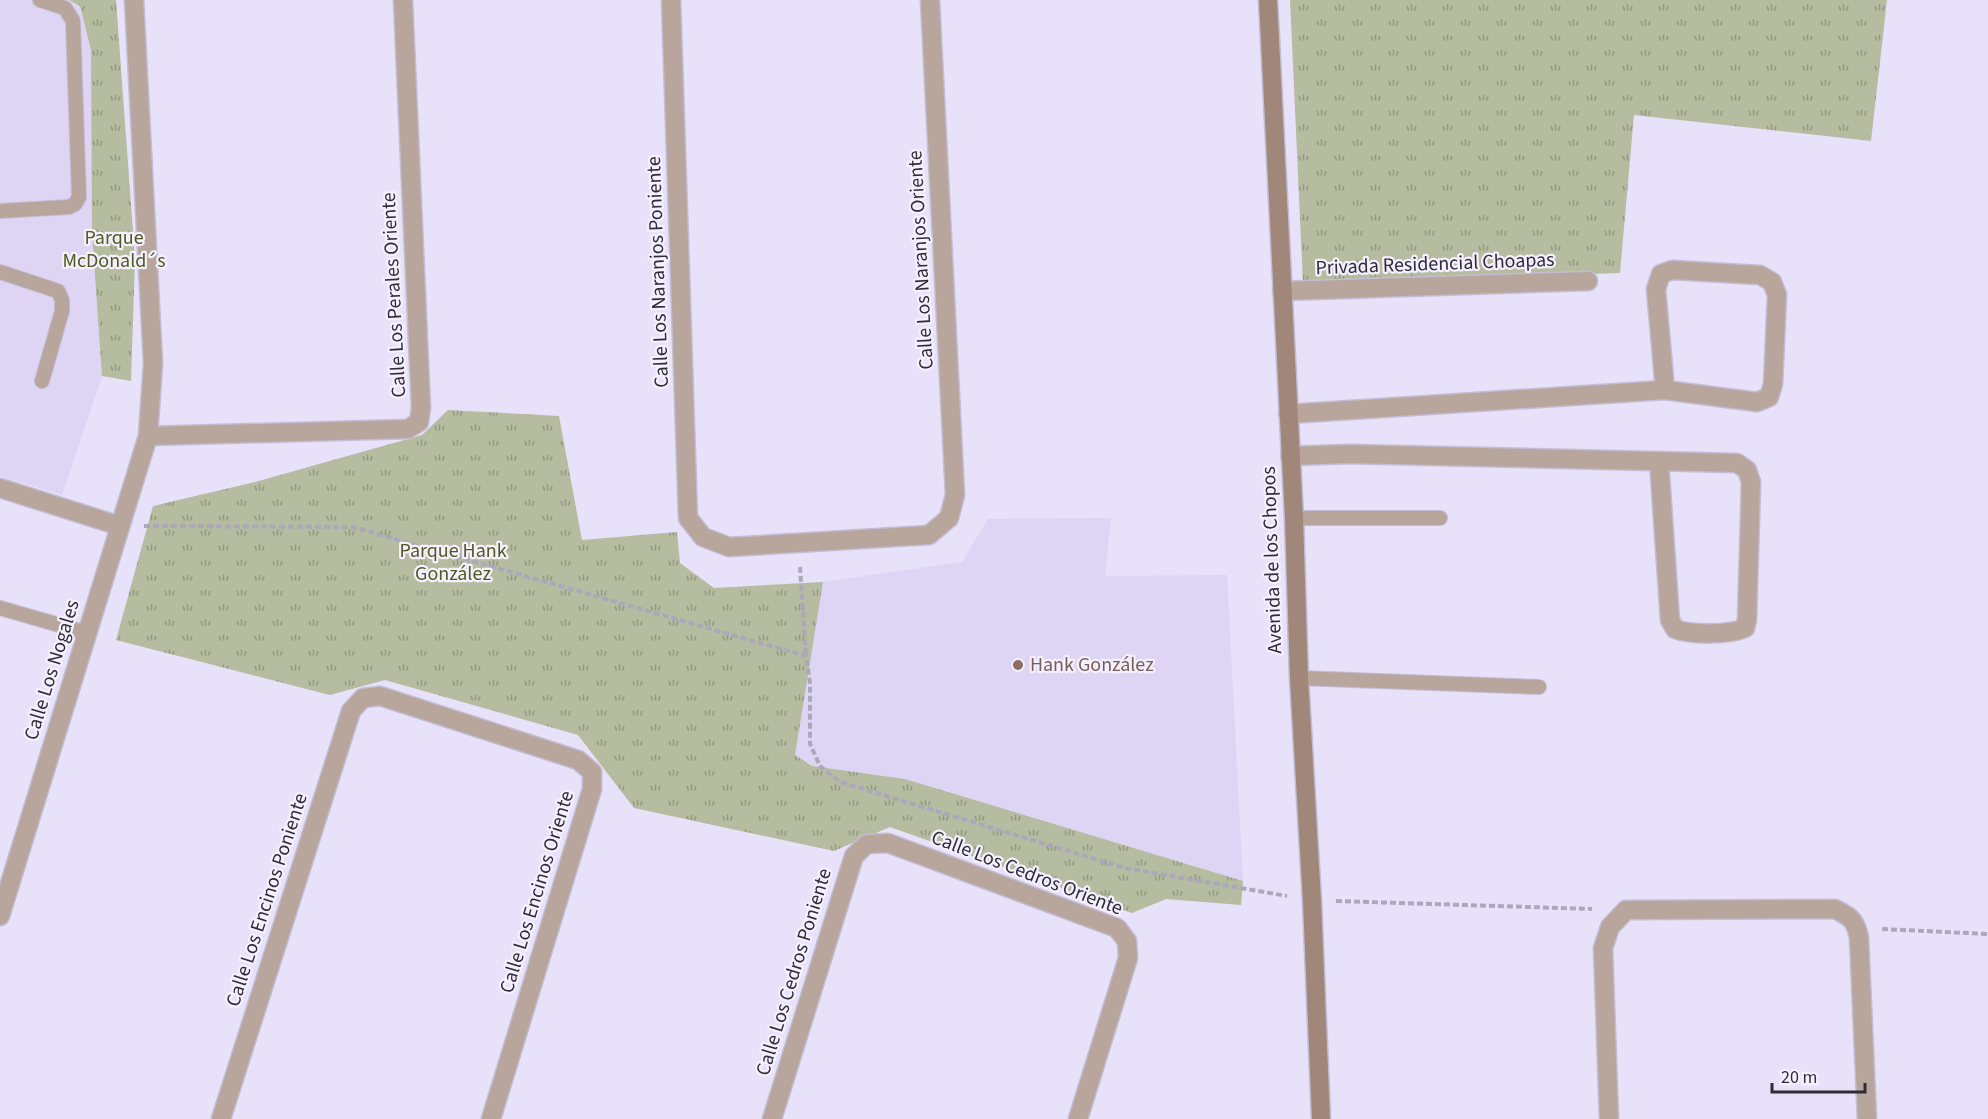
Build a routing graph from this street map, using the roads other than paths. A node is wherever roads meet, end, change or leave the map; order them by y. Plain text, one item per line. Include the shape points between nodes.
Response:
1 (40, 0) edge
2 (134, 0) edge
3 (403, 0) edge
4 (671, 0) edge
5 (930, 0) edge
6 (1268, 0) edge
7 (0, 210) edge
8 (0, 272) edge
9 (1588, 281) dead end
10 (1282, 291) junction
11 (42, 381) dead end
12 (1665, 390) junction
13 (1288, 414) junction
14 (148, 436) junction
15 (1290, 456) junction
16 (1659, 460) junction
17 (0, 488) edge
18 (1294, 518) junction
19 (1440, 518) dead end
20 (120, 526) junction
21 (799, 543) joint
22 (0, 608) edge
23 (87, 633) junction
24 (1299, 678) junction
25 (1539, 687) dead end
26 (363, 698) joint
27 (867, 843) joint
28 (0, 916) edge
29 (221, 1119) edge
30 (491, 1119) edge
31 (772, 1119) edge
32 (1078, 1119) edge
33 (1321, 1119) edge
34 (1609, 1119) edge
35 (1867, 1119) edge

1 - 7 lane via 65,8 73,21 79,197 69,207
2 - 14 street, Calle Los Nogales via 153,363
3 - 14 street, Calle Los Perales Oriente via 419,422 408,429
4 - 21 street, Calle Los Naranjos Poniente via 688,518 703,537 729,547
5 - 21 street, Calle Los Naranjos Oriente via 955,495 949,518 929,535
6 - 10 street, Avenida de los Chopos
8 - 11 lane via 57,291 63,300
9 - 10 street, Privada Residencial Choapas
10 - 13 street, Avenida de los Chopos
12 - 12 street via 1757,402 1768,397 1773,384 1777,295 1772,282 1760,275 1672,270 1660,274 1656,289
12 - 13 street
13 - 15 street, Avenida de los Chopos
14 - 20 street, Calle Los Nogales
15 - 16 street
15 - 18 street, Avenida de los Chopos
16 - 16 street via 1737,463 1747,470 1751,483 1745,628 1735,632 1675,630 1670,620
17 - 20 street
18 - 19 lane
18 - 24 street, Avenida de los Chopos
20 - 23 street, Calle Los Nogales
22 - 23 lane
23 - 28 street, Calle Los Nogales
24 - 25 lane
24 - 33 street, Avenida de los Chopos
26 - 29 street, Calle Los Encinos Poniente via 351,711
26 - 30 street, Calle Los Encinos Oriente via 391,699 578,760 591,772 592,789
27 - 31 street, Calle Los Cedros Poniente via 854,856
27 - 32 street, Calle Los Cedros Oriente via 888,843 1117,928 1127,941 1128,958
34 - 35 street via 1603,948 1611,927 1626,910 1835,909 1850,916 1858,933

